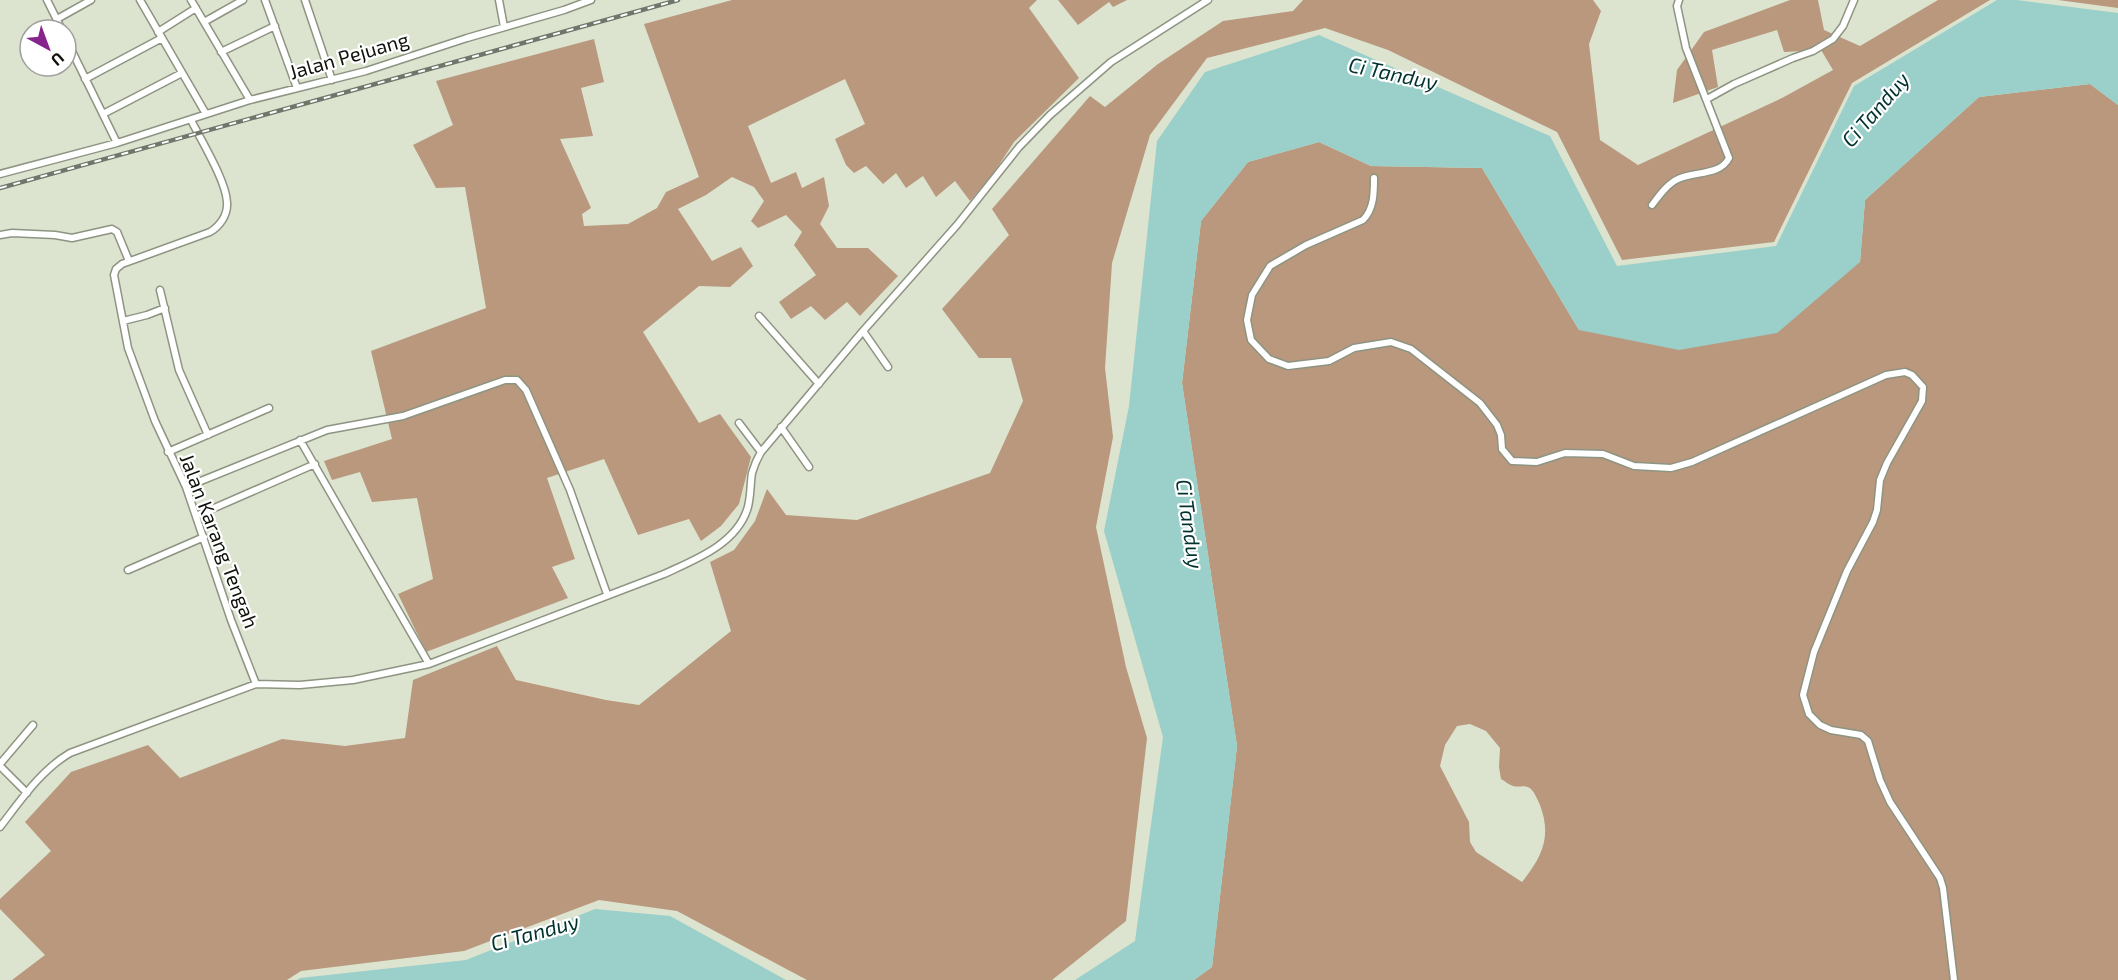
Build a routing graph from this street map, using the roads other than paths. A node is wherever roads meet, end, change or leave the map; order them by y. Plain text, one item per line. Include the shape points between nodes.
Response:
1 (47, 0) edge
2 (91, 0) edge
3 (140, 0) edge
4 (191, 0) edge
5 (243, 0) edge
6 (265, 0) edge
7 (305, 0) edge
8 (499, 0) edge
9 (591, 0) edge
10 (1208, 0) edge
11 (1679, 0) edge
12 (1854, 0) edge
13 (196, 8) junction
14 (56, 18) edge
15 (59, 18) edge
16 (204, 22) junction
17 (275, 26) junction
18 (504, 27) junction
19 (160, 35) junction
20 (221, 52) junction
21 (78, 64) edge
22 (182, 73) junction
23 (85, 79) junction
24 (332, 80) junction
25 (297, 88) junction
26 (1707, 99) junction
27 (250, 100) junction
28 (103, 114) junction
29 (206, 114) junction
30 (191, 120) junction
31 (117, 143) junction
32 (0, 174) edge
33 (1374, 178) dead end
34 (1652, 205) dead end
35 (0, 235) edge
36 (129, 261) junction
37 (160, 290) dead end
38 (165, 308) junction
39 (759, 316) dead end
40 (123, 321) junction
41 (863, 331) junction
42 (888, 367) dead end
43 (819, 384) junction
44 (268, 408) dead end
45 (739, 423) dead end
46 (781, 427) junction
47 (208, 435) junction
48 (300, 440) junction
49 (168, 452) junction
50 (761, 452) junction
51 (315, 464) junction
52 (809, 467) dead end
53 (186, 487) junction
54 (196, 516) junction
55 (204, 537) junction
56 (128, 570) dead end
57 (607, 594) junction
58 (429, 664) junction
59 (256, 684) junction
60 (33, 725) dead end
61 (0, 765) edge
62 (27, 793) junction
63 (0, 827) edge
64 (1954, 980) edge

1 - 14 street
2 - 15 street
3 - 19 street
4 - 13 street
5 - 16 street
6 - 17 street
7 - 24 street
8 - 18 street
9 - 18 street, Jalan Pejuang
10 - 41 street via 1111,62 1050,115
11 - 26 street via 1686,48
12 - 26 street via 1833,39
13 - 16 street
13 - 19 street
16 - 20 street
17 - 20 street
17 - 25 street
18 - 24 street, Jalan Pejuang
19 - 22 street
19 - 23 street
20 - 27 street
21 - 23 street
22 - 28 street
22 - 29 street
23 - 28 street
24 - 25 street, Jalan Pejuang
25 - 27 street, Jalan Pejuang
26 - 34 street via 1728,160 1721,167 1677,179
27 - 29 street, Jalan Pejuang
28 - 31 street
29 - 30 street, Jalan Pejuang
30 - 31 street, Jalan Pejuang
30 - 36 street via 225,190 225,213 219,226 210,232
31 - 32 street, Jalan Pejuang
33 - 64 street via 1374,197 1363,220 1270,266 1252,295 1247,320 1251,340 1269,359 1288,366 1329,361 1354,348 1391,342 1411,349 1480,404 1497,425 1502,449 1512,461 1537,462 1565,453 1603,454 1634,466 1671,468 1886,375 1905,372 1923,387 1919,410 1880,480 1873,522 1814,652 1803,695 1809,714 1820,725 1861,735 1868,741 1890,802 1940,878
35 - 36 street via 72,238 112,229 117,232
36 - 40 street, Jalan Karang Tengah via 116,269 114,275
37 - 38 street
38 - 40 street
38 - 47 street via 179,370
39 - 43 street
40 - 49 street, Jalan Karang Tengah via 128,348
41 - 42 street
41 - 43 street
43 - 46 street
44 - 47 street
45 - 50 street
46 - 50 street
46 - 52 street
47 - 49 street
48 - 51 street
48 - 53 street
48 - 57 street via 327,430 403,416 505,380 517,380 526,390 570,490
49 - 53 street, Jalan Karang Tengah
50 - 57 street via 753,470 747,510 724,542 664,574
51 - 54 street
51 - 58 street
53 - 54 street, Jalan Karang Tengah
54 - 55 street, Jalan Karang Tengah
55 - 56 street
55 - 59 street, Jalan Karang Tengah
57 - 58 street
58 - 59 street via 352,680
59 - 62 street via 70,753 56,761
60 - 61 street
61 - 62 street
62 - 63 street

